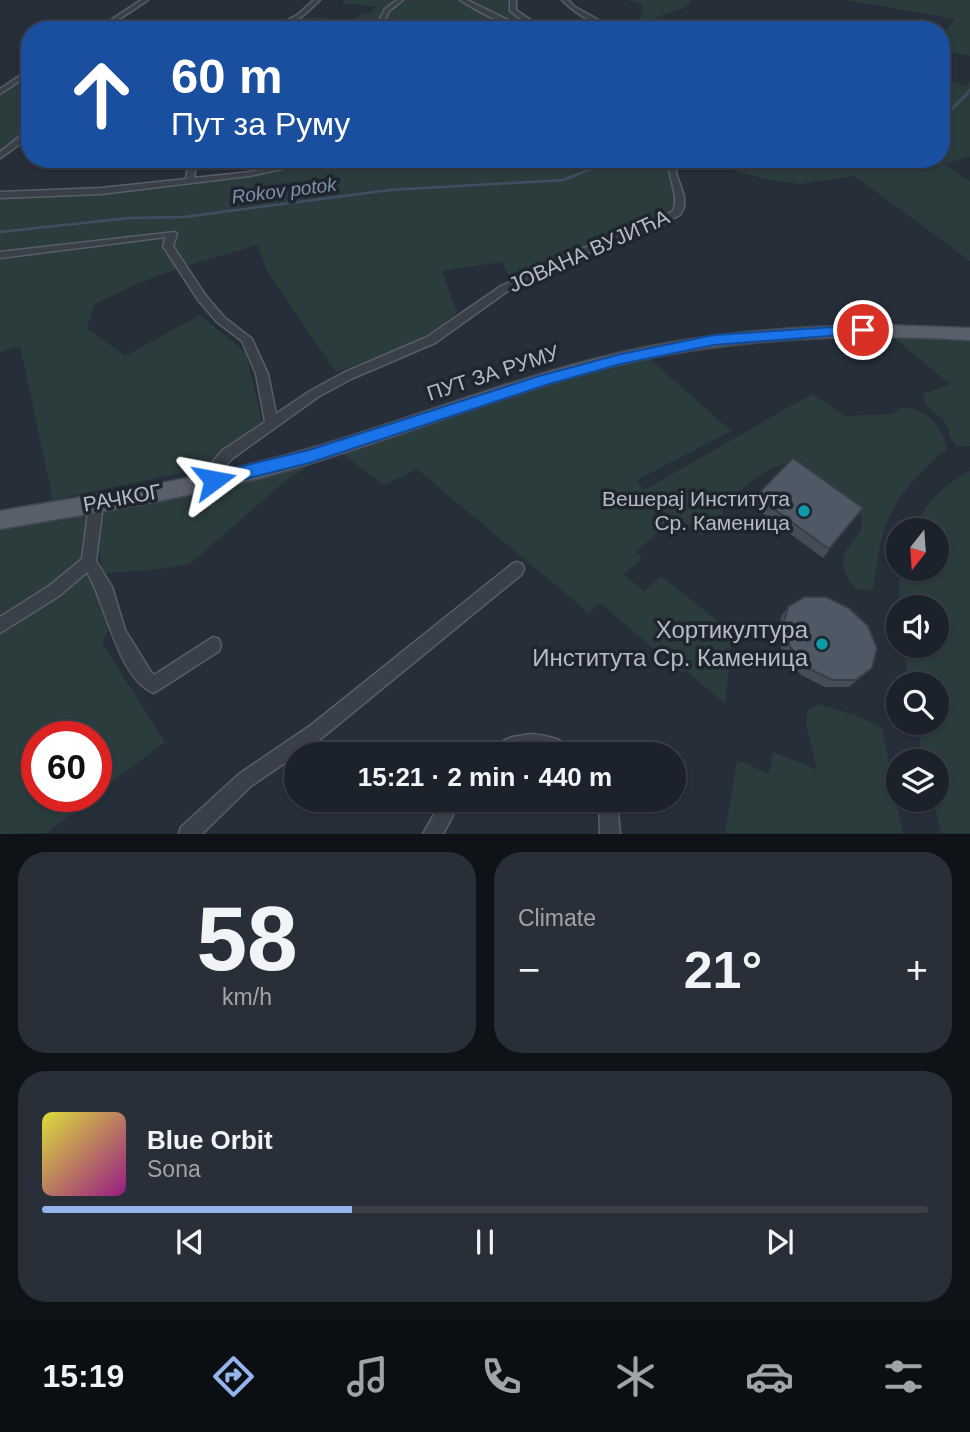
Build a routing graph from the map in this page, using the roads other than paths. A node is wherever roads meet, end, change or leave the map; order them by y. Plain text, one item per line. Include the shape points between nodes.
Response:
1 (145, 0) edge
2 (317, 0) edge
3 (463, 0) edge
4 (513, 0) edge
5 (565, 0) edge
6 (402, 2) edge
7 (113, 21) edge
8 (289, 21) edge
9 (382, 21) edge
10 (506, 21) edge
11 (528, 21) edge
12 (597, 21) edge
13 (21, 77) edge
14 (0, 92) edge
15 (21, 140) edge
16 (0, 156) edge
17 (192, 168) edge
18 (279, 168) edge
19 (672, 168) edge
20 (190, 180) junction
21 (0, 195) edge
22 (0, 255) edge
23 (970, 334) edge
24 (272, 424) junction
25 (325, 451) joint
26 (214, 480) junction
27 (96, 503) junction
28 (0, 520) edge
29 (89, 562) junction
30 (517, 569) dead end
31 (0, 626) edge
32 (213, 646) dead end
33 (154, 685) joint
34 (445, 812) edge
35 (609, 812) edge
36 (188, 834) edge
37 (432, 834) edge
38 (610, 834) edge

1 - 7 street
2 - 8 street
3 - 10 street
4 - 11 street via 513,11
5 - 12 street
6 - 9 street via 402,10 387,10
13 - 14 street
15 - 16 street
17 - 20 street
18 - 20 street
19 - 24 street, ЈОВАНА ВУЈИЋА via 680,196 677,213 505,288 431,340 347,376
20 - 21 street via 101,191
22 - 24 street via 172,234 168,246 202,298 220,320 247,339 262,374
23 - 25 main road, ПУТ ЗА РУМУ via 812,331 674,347 585,368
24 - 26 street, ЈОВАНА ВУЈИЋА via 228,454 218,465
25 - 26 main road, РАЧКОГ
26 - 27 main road, РАЧКОГ
27 - 28 main road, РАЧКОГ
27 - 29 street
29 - 31 street
29 - 33 street via 104,587 118,633
30 - 36 street via 317,731 245,780
32 - 33 street
34 - 37 street
35 - 38 street

